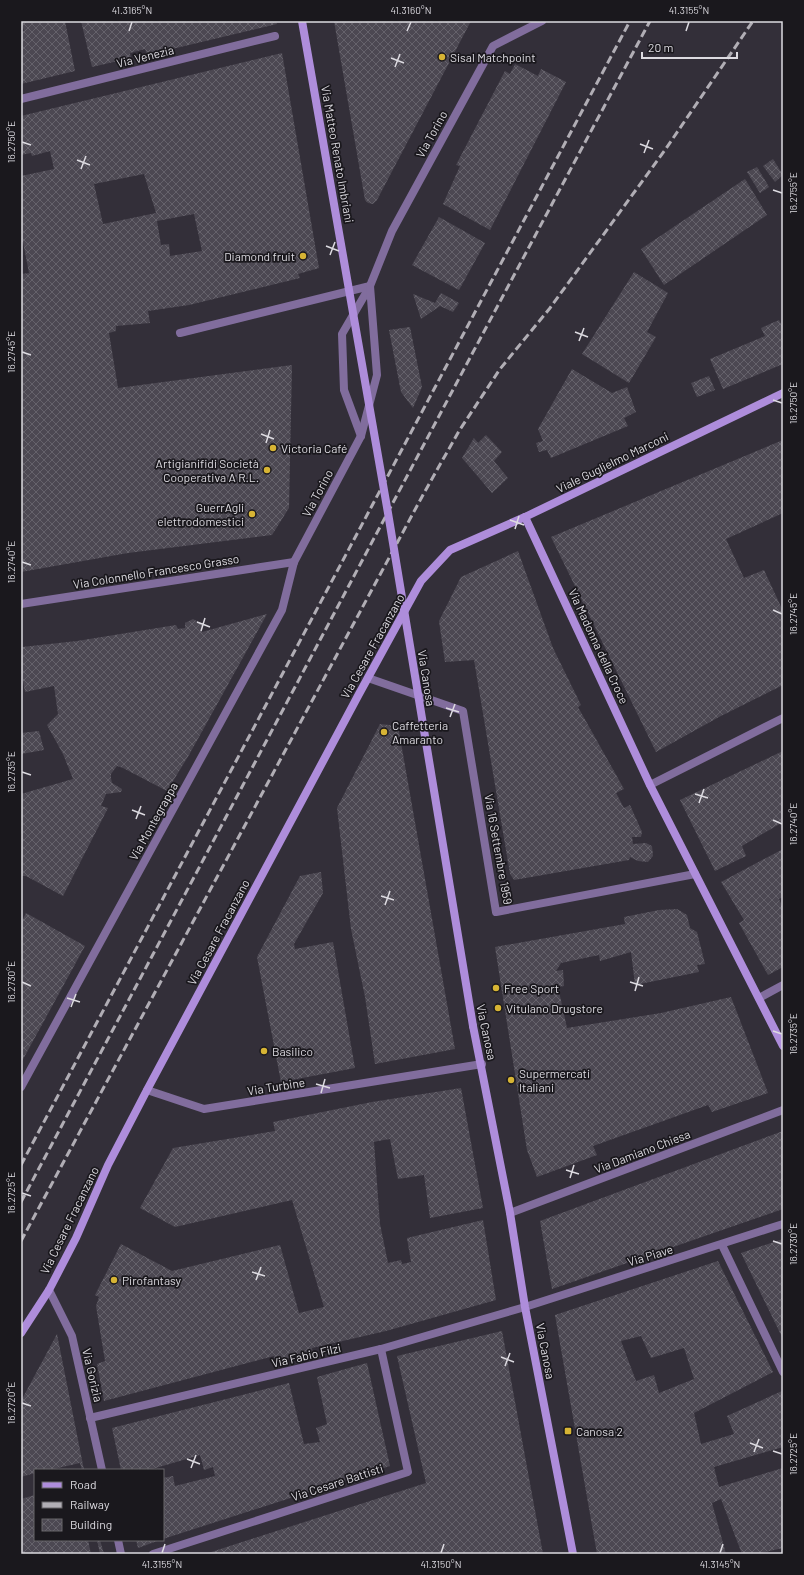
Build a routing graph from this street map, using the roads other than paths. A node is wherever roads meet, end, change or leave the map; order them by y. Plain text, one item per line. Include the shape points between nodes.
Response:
1 (302, 21) edge
2 (542, 21) edge
3 (275, 36) dead end
4 (21, 99) edge
5 (370, 286) junction
6 (180, 333) dead end
7 (783, 393) edge
8 (361, 436) junction
9 (388, 513) joint
10 (526, 517) junction
11 (450, 550) joint
12 (294, 562) junction
13 (21, 604) edge
14 (368, 678) junction
15 (783, 718) edge
16 (650, 785) junction
17 (695, 874) junction
18 (783, 985) edge
19 (759, 998) junction
20 (783, 1046) edge
21 (482, 1064) junction
22 (21, 1087) edge
23 (147, 1090) junction
24 (783, 1110) edge
25 (510, 1213) junction
26 (783, 1224) edge
27 (722, 1245) junction
28 (49, 1290) junction
29 (525, 1307) junction
30 (21, 1333) edge
31 (381, 1349) junction
32 (783, 1372) edge
33 (90, 1418) junction
34 (102, 1469) edge
35 (118, 1541) edge
36 (121, 1554) edge
37 (153, 1554) edge
38 (573, 1554) edge

1 - 9 street, Via Matteo Renato Imbriani, bridge
2 - 5 street, Via Torino via 493,46 392,231
3 - 4 street, Via Venezia
5 - 6 street
5 - 8 street, Via Torino via 377,375
5 - 8 street, Via Torino via 342,334 344,390
7 - 10 street, Viale Guglielmo Marconi
8 - 12 street, Via Torino
9 - 21 street, Via Canosa, bridge via 473,1026
10 - 11 street, Viale Guglielmo Marconi
10 - 16 street, Via Madonna della Croce
11 - 14 street, Via Cesare Fracanzano via 421,581
12 - 13 street, Via Colonnello Francesco Grasso
12 - 22 street, Via Montegrappa via 282,610
14 - 17 street, Via 16 Settembre 1959 via 463,711 496,912
14 - 23 street, Via Cesare Fracanzano
15 - 16 street
16 - 17 street, Via Madonna della Croce
17 - 19 street, Via Madonna della Croce
18 - 19 street
19 - 20 street, Via Madonna della Croce
21 - 23 street, Via Turbine via 204,1110
21 - 25 street, Via Canosa
23 - 28 street, Via Cesare Fracanzano
24 - 25 street, Via Damiano Chiesa
25 - 29 street, Via Canosa
26 - 27 street, Via Piave
27 - 29 street, Via Piave
27 - 32 street
28 - 30 street, Via Cesare Fracanzano
28 - 33 street, Via Gorizia via 72,1336
29 - 31 street, Via Fabio Filzi
29 - 38 street, Via Canosa
31 - 33 street, Via Fabio Filzi
31 - 37 street, Via Cesare Battisti via 408,1472
33 - 34 street, Via Gorizia
35 - 36 street

